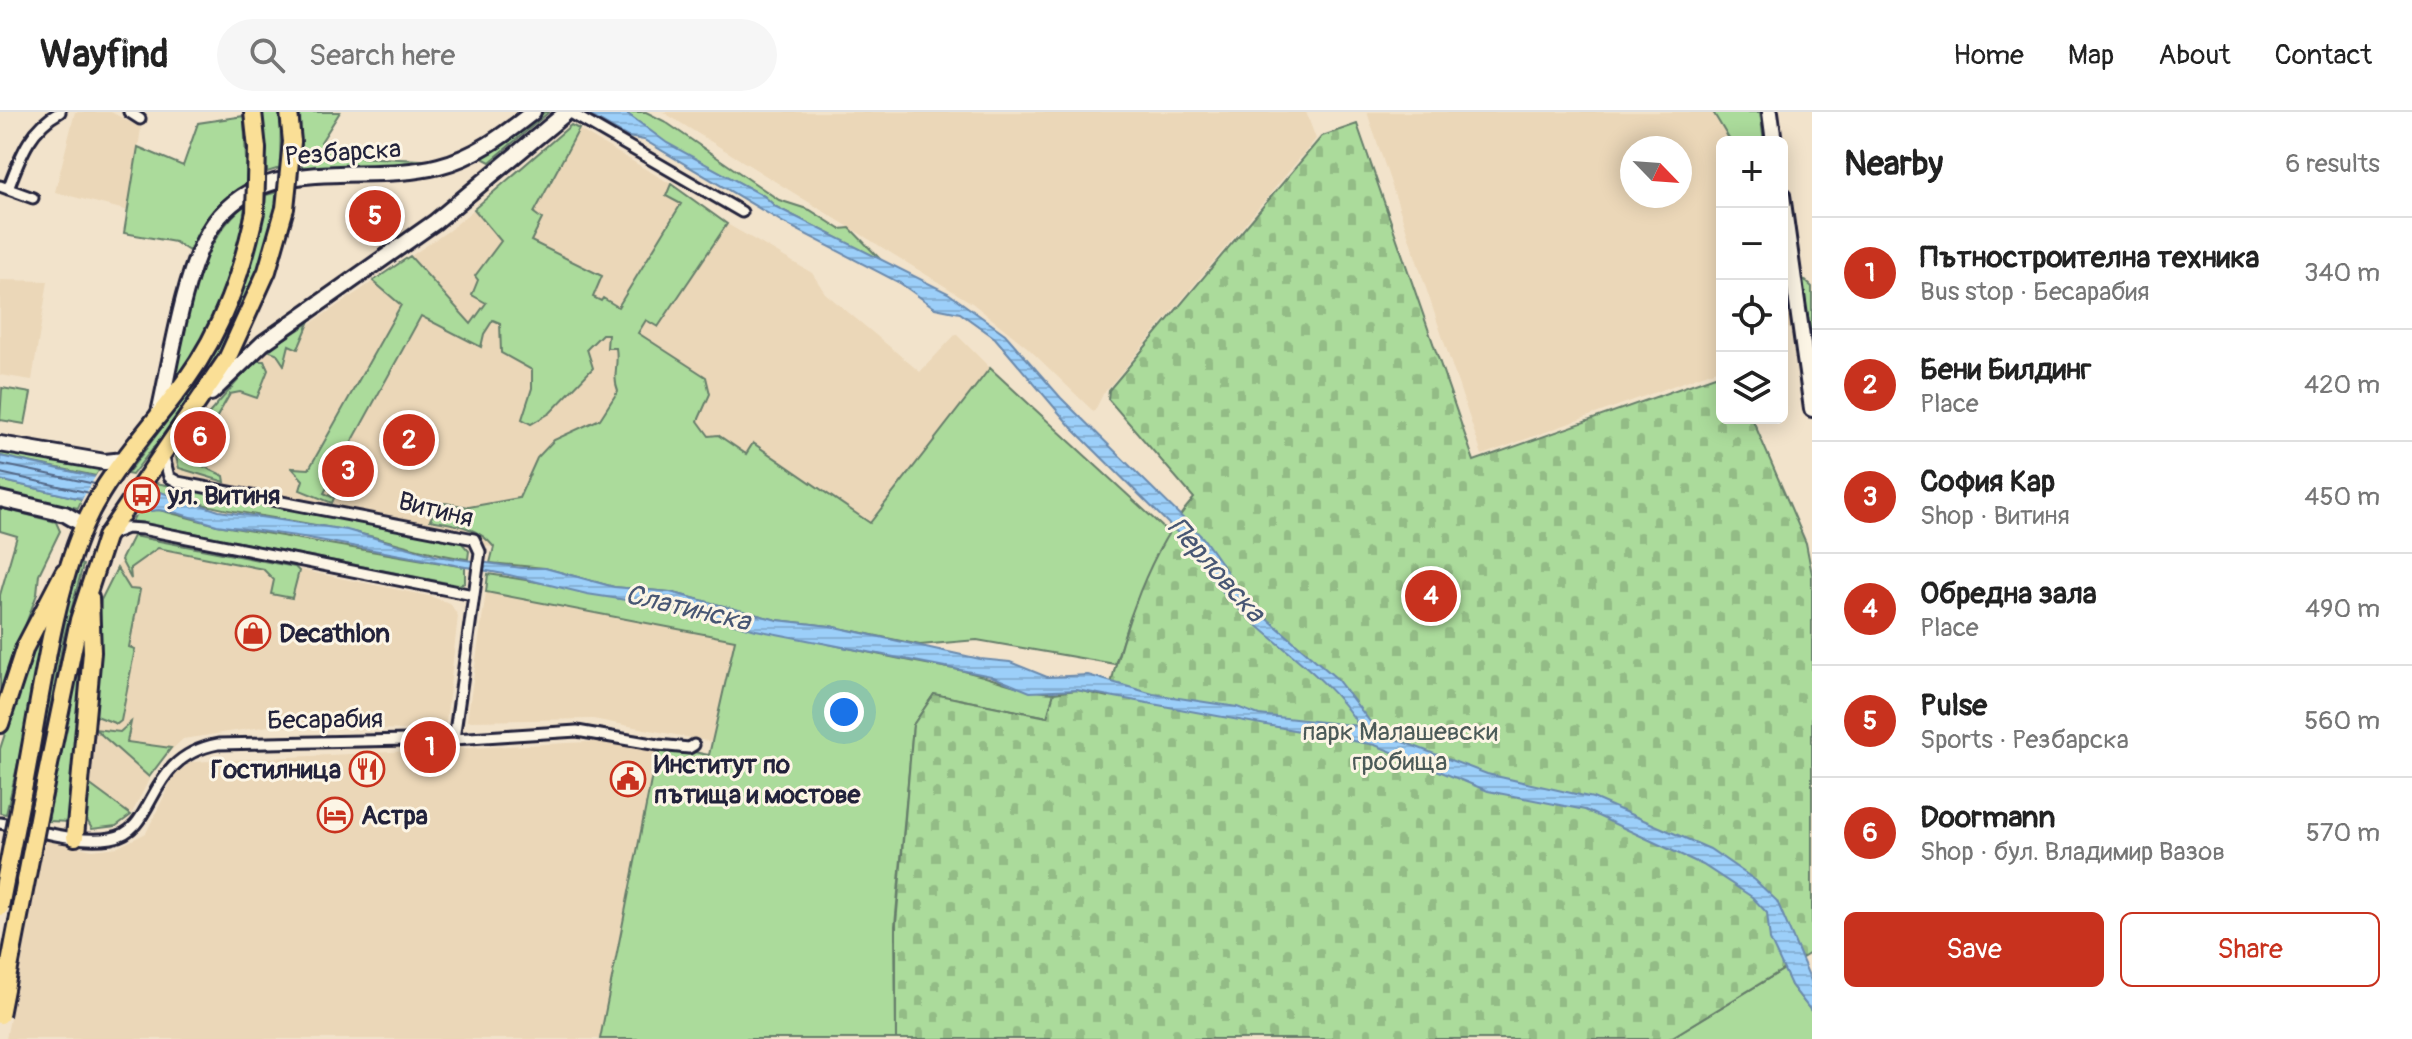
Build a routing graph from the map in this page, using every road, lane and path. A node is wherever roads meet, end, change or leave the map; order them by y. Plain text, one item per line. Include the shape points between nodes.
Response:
1 (60, 112) edge
2 (129, 112) edge
3 (253, 112) edge
4 (289, 112) edge
5 (533, 112) edge
6 (568, 112) edge
7 (1770, 112) edge
8 (140, 119) dead end
9 (1773, 136) edge
10 (4, 188) edge
11 (33, 198) dead end
12 (1784, 208) edge
13 (742, 212) dead end
14 (1812, 409) edge
15 (158, 417) junction
16 (189, 417) junction
17 (0, 444) edge
18 (163, 451) junction
19 (120, 466) junction
20 (0, 499) edge
21 (88, 518) junction
22 (106, 537) junction
23 (74, 556) junction
24 (90, 584) junction
25 (473, 595) junction
26 (0, 724) edge
27 (454, 739) junction
28 (694, 745) dead end
29 (0, 823) edge
30 (75, 837) junction
31 (0, 907) edge
32 (0, 1015) edge

1 - 10 street via 32,134
2 - 8 street
3 - 15 main road, bridge via 255,212 235,288 218,329
4 - 16 main road, bridge via 292,142 285,208 267,271 227,359
5 - 15 street, Резбарска via 497,140 441,166 271,182 222,214 198,256
6 - 13 street
6 - 16 street via 435,222 263,343
7 - 9 street
10 - 11 street
12 - 14 street
15 - 19 main road
16 - 18 main road
17 - 19 street
18 - 22 main road
18 - 25 street, Витиня via 169,477 178,482 469,536 480,552
19 - 21 main road
20 - 21 street
21 - 23 main road
22 - 24 main road
22 - 25 street via 127,528 142,529
23 - 26 main road via 25,647
23 - 31 main road, bridge
24 - 30 main road via 92,652
24 - 32 main road, bridge
25 - 27 street, Витиня
27 - 28 street, Бесарабия via 577,731 658,745
27 - 30 street, Бесарабия via 200,747 168,769 133,827 109,839
29 - 30 street, Бесарабия

